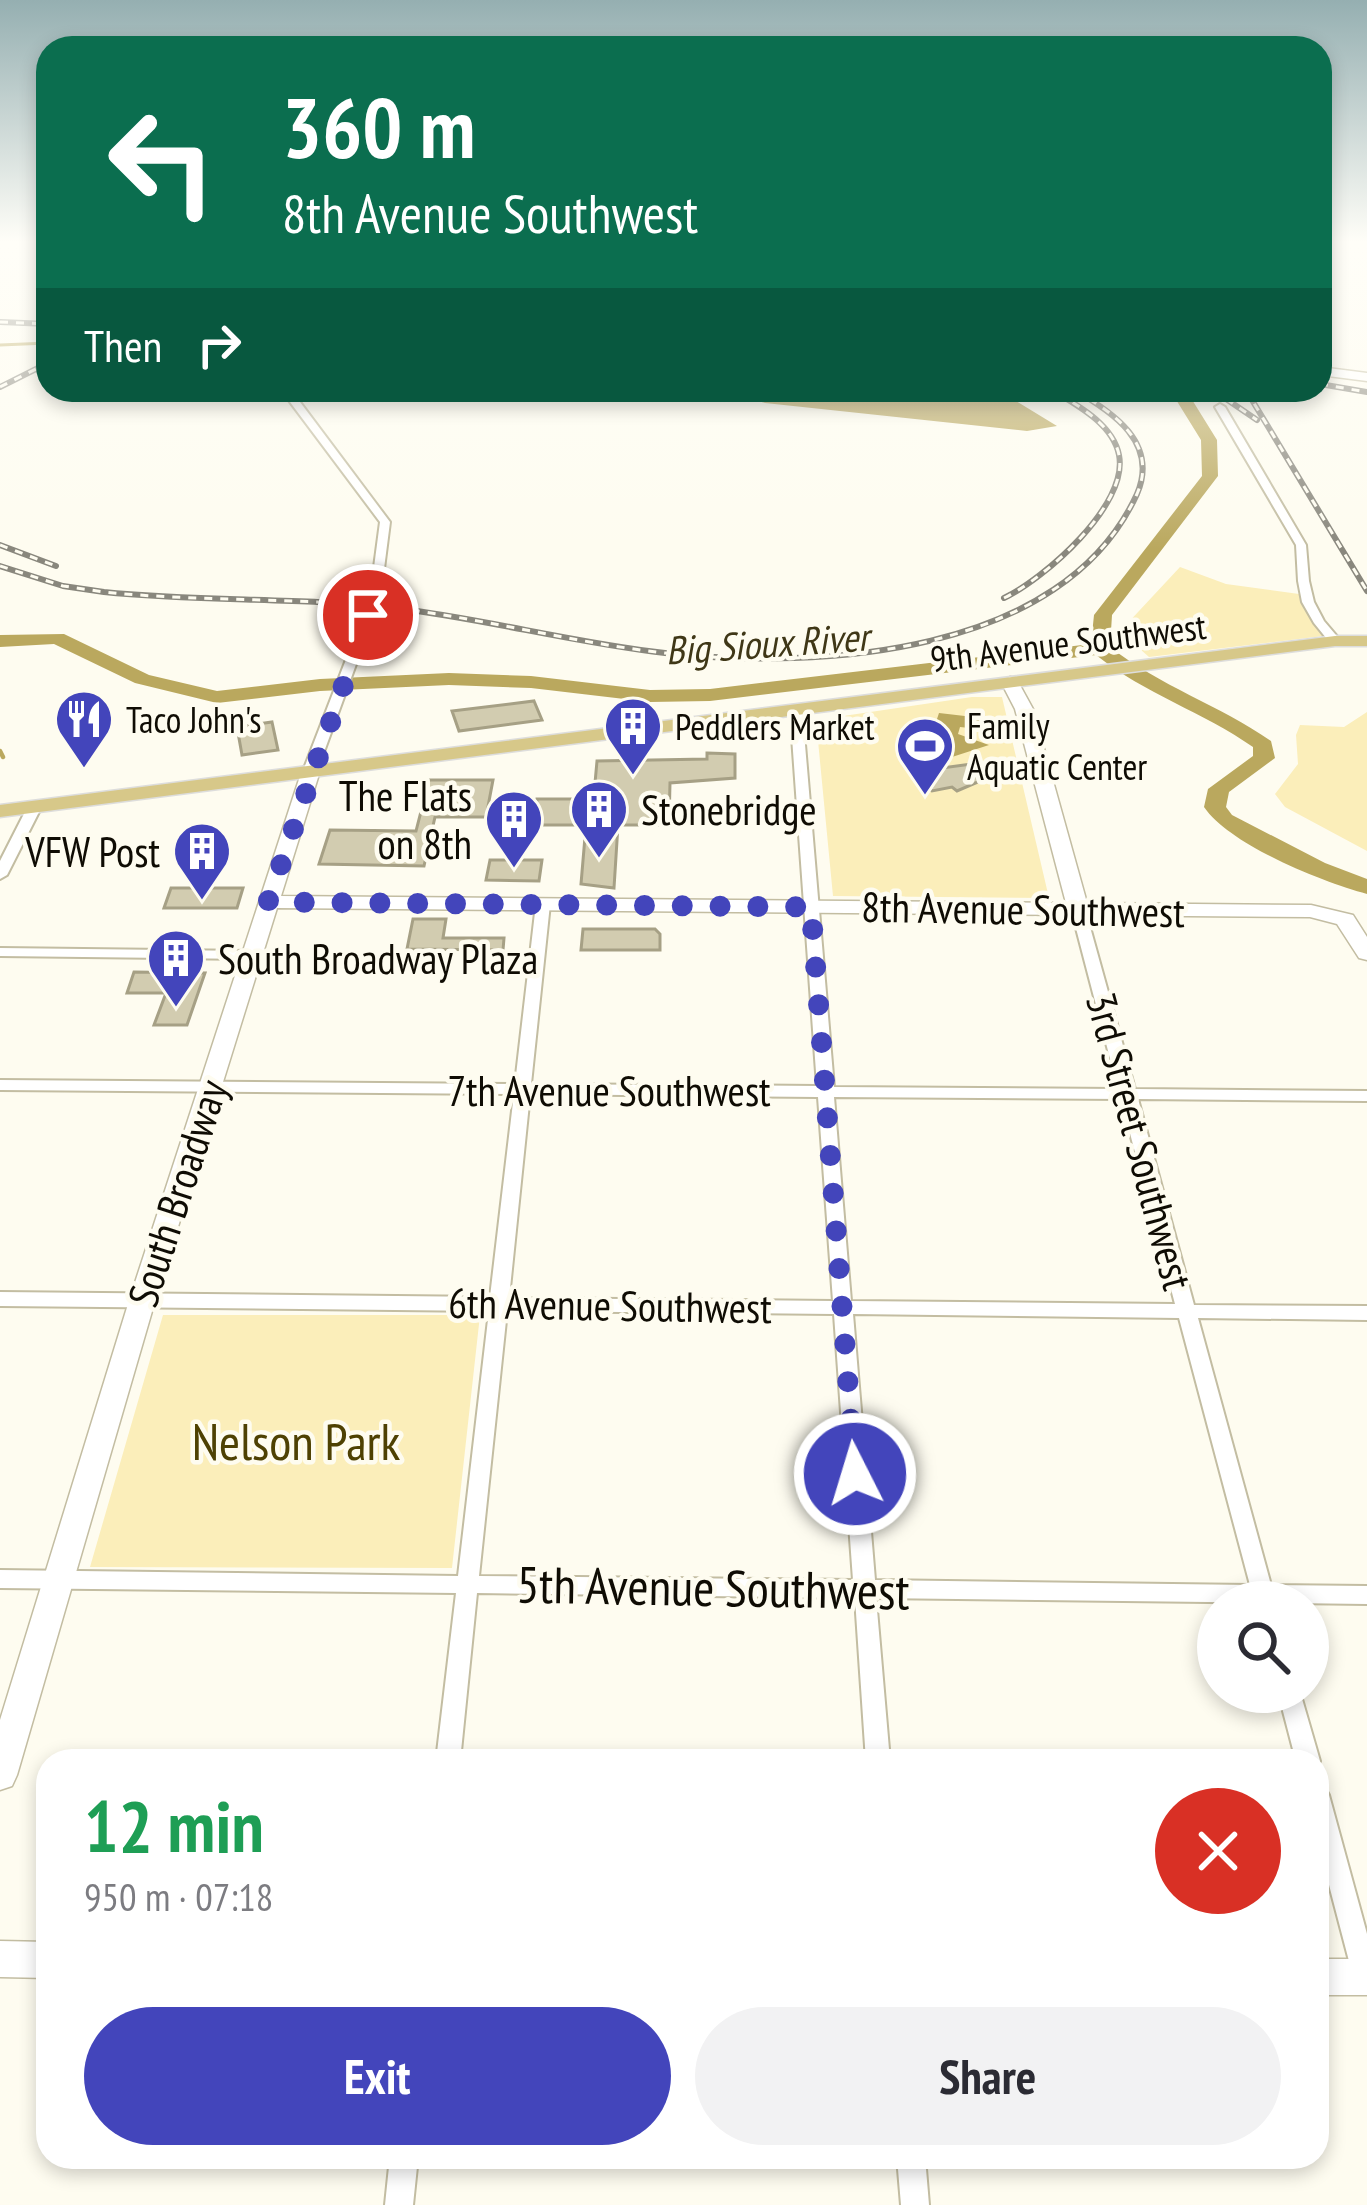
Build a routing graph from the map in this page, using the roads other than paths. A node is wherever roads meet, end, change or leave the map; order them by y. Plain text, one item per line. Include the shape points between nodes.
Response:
1 (1332, 373) edge
2 (1367, 377) edge
3 (295, 402) edge
4 (1220, 406) dead end
5 (377, 590) dead end
6 (368, 615) dead end
7 (1367, 637) edge
8 (1335, 641) junction
9 (1010, 682) junction
10 (796, 709) junction
11 (310, 771) junction
12 (35, 806) junction
13 (0, 811) edge
14 (0, 875) edge
15 (268, 902) junction
16 (543, 904) junction
17 (811, 907) junction
18 (1078, 910) junction
19 (0, 952) edge
20 (1367, 953) edge
21 (251, 955) junction
22 (0, 1085) edge
23 (210, 1087) junction
24 (521, 1090) junction
25 (823, 1092) junction
26 (1128, 1095) junction
27 (1367, 1096) edge
28 (0, 1299) edge
29 (142, 1300) junction
30 (498, 1304) junction
31 (841, 1307) junction
32 (1186, 1311) junction
33 (1367, 1312) edge
34 (0, 1579) edge
35 (59, 1580) junction
36 (1259, 1581) edge
37 (468, 1584) junction
38 (864, 1589) junction
39 (1367, 1595) edge
40 (1197, 1596) edge
41 (1329, 1596) edge
42 (1295, 1713) edge
43 (449, 1749) edge
44 (877, 1749) edge
45 (1305, 1749) edge
46 (0, 1775) edge
47 (1329, 1840) edge
48 (0, 1959) edge
49 (36, 1960) edge
50 (1329, 1977) edge
51 (1367, 1978) edge
52 (403, 2169) edge
53 (912, 2169) edge
54 (399, 2205) edge
55 (915, 2205) edge

1 - 2 street
3 - 5 street via 385,522
4 - 8 street via 1300,545 1304,590
6 - 11 street, South Broadway
7 - 8 main road, 9th Avenue Southwest
8 - 9 main road, 9th Avenue Southwest
9 - 10 main road, 9th Avenue Southwest
9 - 18 street, 3rd Street Southwest
10 - 11 main road, 9th Avenue Southwest
10 - 17 street
11 - 12 main road, 9th Avenue Southwest
11 - 15 street, South Broadway
12 - 13 main road, 9th Avenue Southwest
12 - 14 street
15 - 16 street, 8th Avenue Southwest
15 - 21 street, South Broadway
16 - 17 street, 8th Avenue Southwest
16 - 24 street
17 - 18 street, 8th Avenue Southwest
17 - 25 street
18 - 20 street, 8th Avenue Southwest via 1311,911 1345,920
18 - 26 street, 3rd Street Southwest
19 - 21 street
21 - 23 street, South Broadway
22 - 23 street, 7th Avenue Southwest
23 - 24 street, 7th Avenue Southwest
23 - 29 street, South Broadway
24 - 25 street, 7th Avenue Southwest
24 - 30 street
25 - 26 street, 7th Avenue Southwest
25 - 31 street
26 - 27 street, 7th Avenue Southwest
26 - 32 street, 3rd Street Southwest
28 - 29 street, 6th Avenue Southwest
29 - 30 street, 6th Avenue Southwest
29 - 35 street, South Broadway
30 - 31 street, 6th Avenue Southwest
30 - 37 street
31 - 32 street, 6th Avenue Southwest
31 - 38 street
32 - 33 street, 6th Avenue Southwest
32 - 36 street, 3rd Street Southwest
34 - 35 street, 5th Avenue Southwest
35 - 37 street, 5th Avenue Southwest
35 - 46 street, South Broadway
37 - 38 street, 5th Avenue Southwest
37 - 43 street
38 - 40 street, 5th Avenue Southwest
38 - 44 street
39 - 41 street, 5th Avenue Southwest
42 - 45 street
47 - 51 street
48 - 49 street
50 - 51 street
52 - 54 street
53 - 55 street

